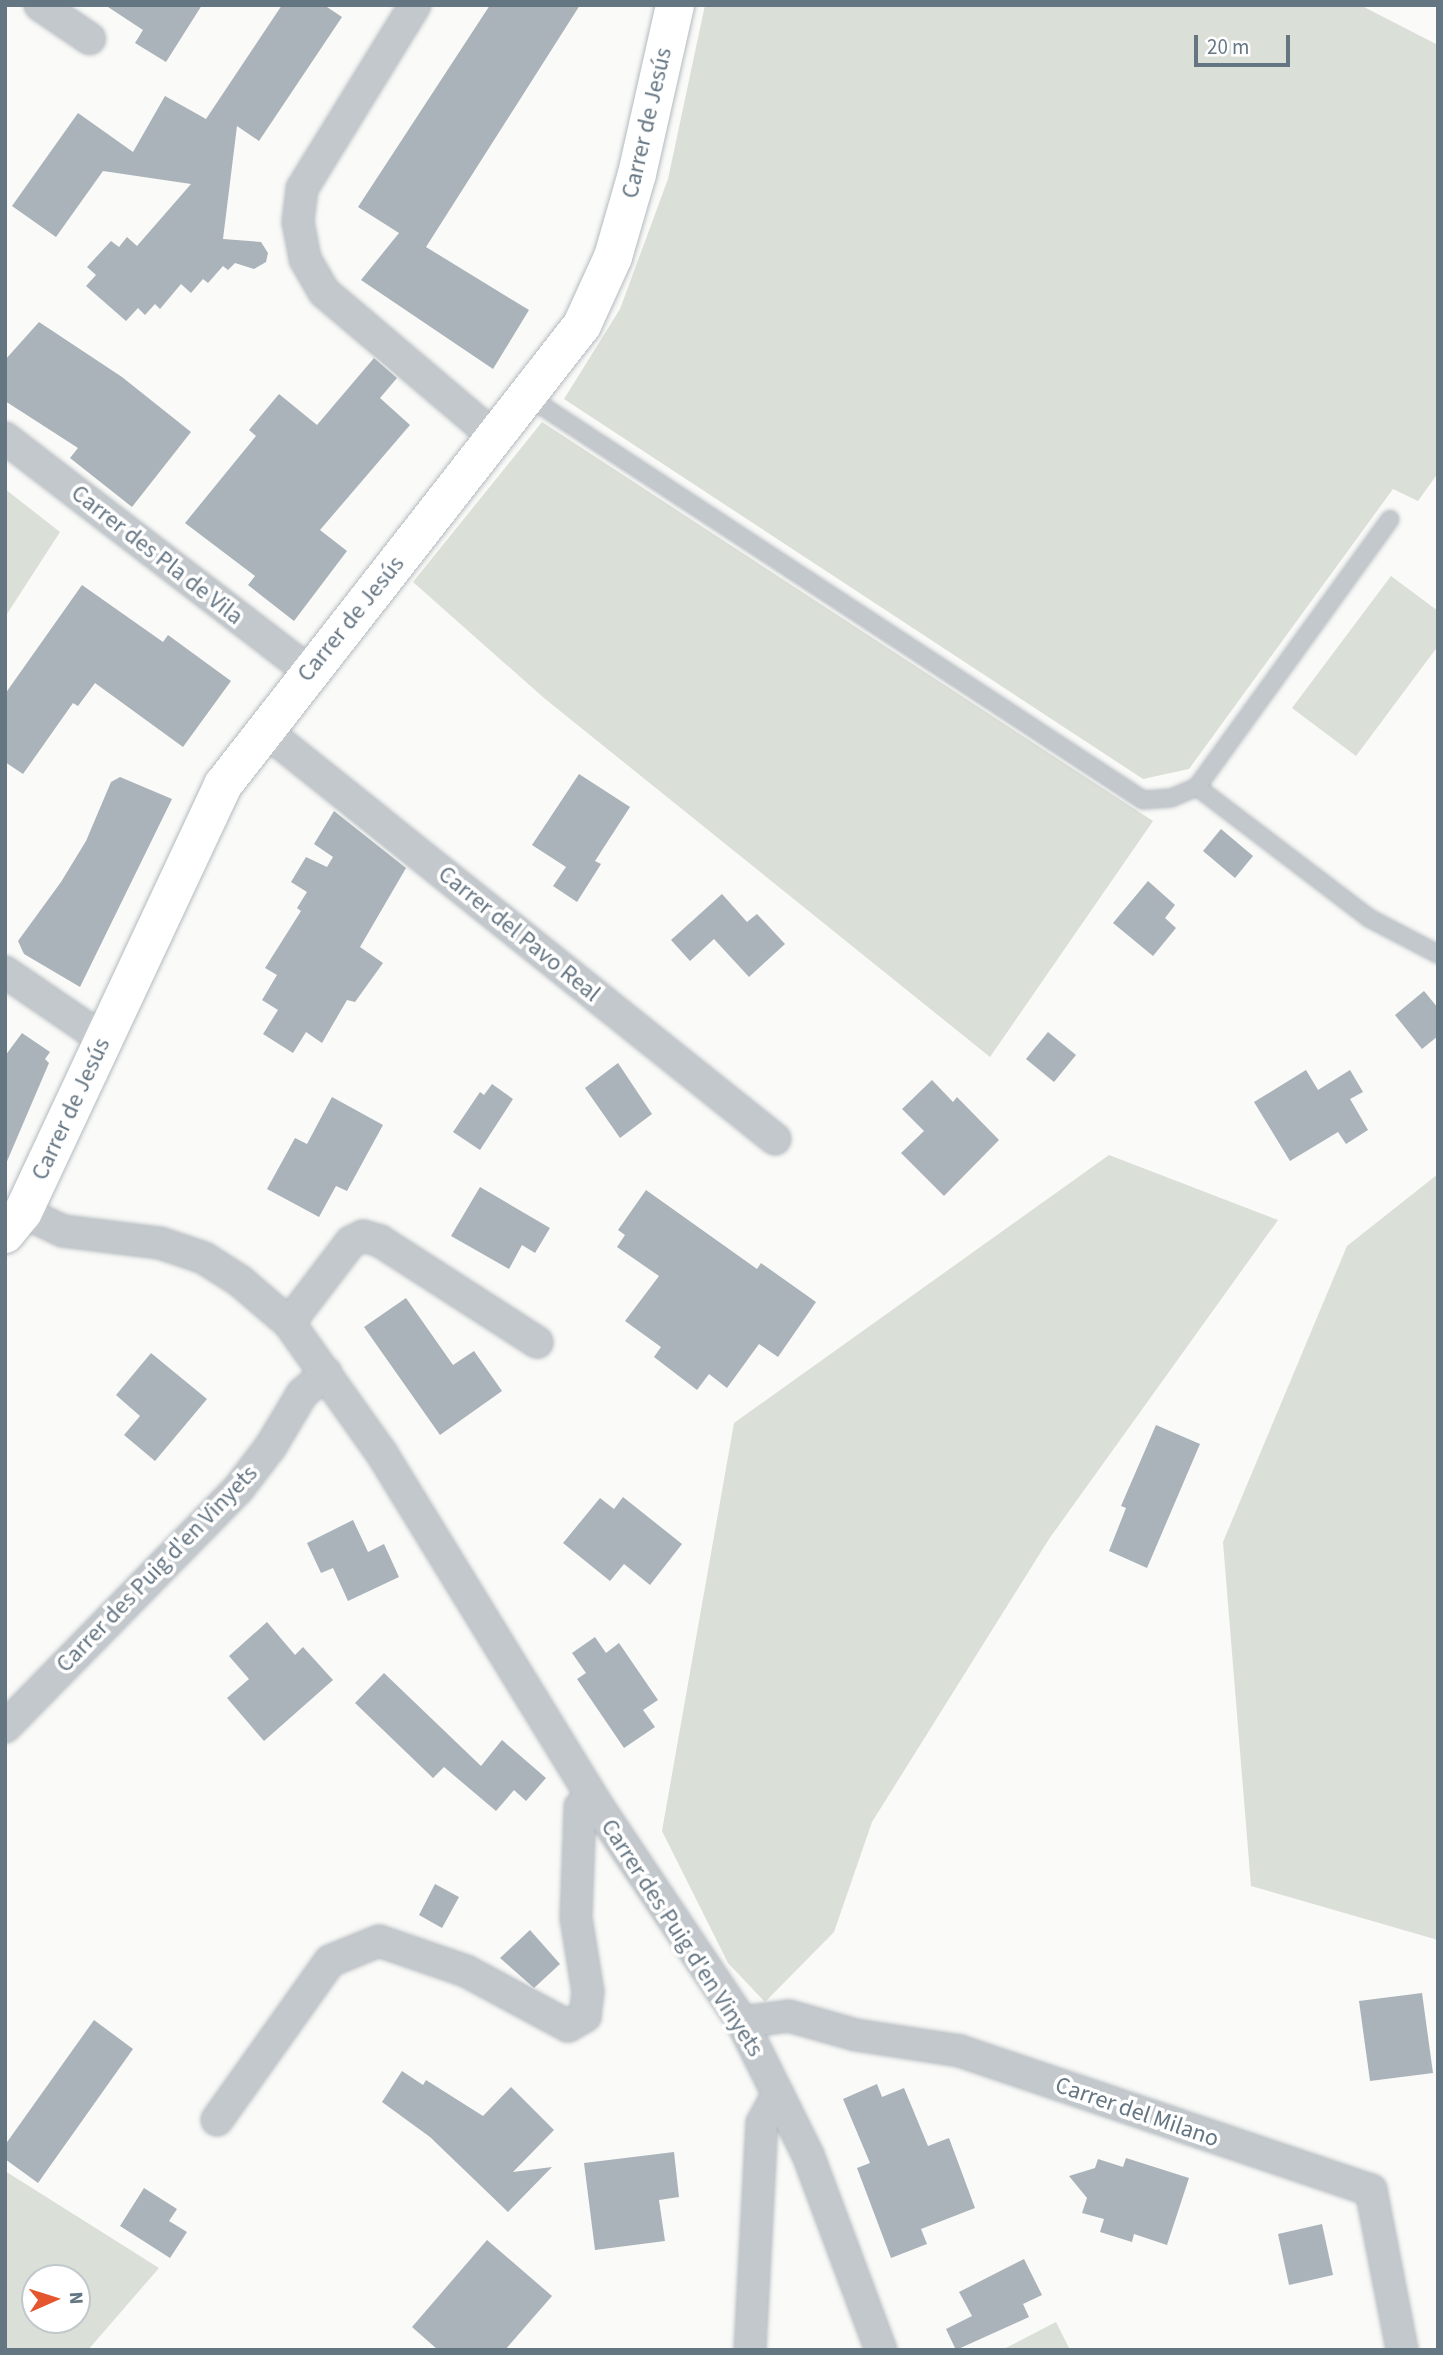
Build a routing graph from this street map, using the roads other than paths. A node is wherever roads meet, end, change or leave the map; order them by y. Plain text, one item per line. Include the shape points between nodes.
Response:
1 (40, 5) edge
2 (415, 5) edge
3 (675, 5) edge
4 (90, 39) dead end
5 (530, 398) junction
6 (5, 438) edge
7 (496, 438) junction
8 (1390, 519) dead end
9 (309, 671) junction
10 (263, 729) junction
11 (1197, 788) junction
12 (1438, 954) edge
13 (5, 972) edge
14 (103, 1040) junction
15 (775, 1139) dead end
16 (14, 1223) edge
17 (289, 1323) junction
18 (537, 1342) dead end
19 (326, 1373) junction
20 (5, 1727) edge
21 (593, 1799) junction
22 (742, 2022) junction
23 (778, 2094) junction
24 (217, 2120) dead end
25 (750, 2350) edge
26 (881, 2350) edge
27 (1402, 2350) edge

1 - 4 street
2 - 7 street via 302,188 298,222 304,260 324,292
3 - 5 street, Carrer de Jesús via 613,257 582,325
5 - 7 street, Carrer de Jesús
5 - 11 lane via 1143,800 1171,798
6 - 9 street, Carrer des Pla de Vila
7 - 9 street, Carrer de Jesús
8 - 11 lane
9 - 10 street, Carrer de Jesús
10 - 14 street, Carrer de Jesús via 223,786
10 - 15 street, Carrer del Pavo Real
11 - 12 lane via 1369,918
13 - 14 street
14 - 16 street, Carrer de Jesús
16 - 17 street, Carrer des Puig d'en Vinyets via 160,1243 204,1258 240,1281
17 - 18 street via 351,1242 363,1236 380,1241
17 - 19 street, Carrer des Puig d'en Vinyets
19 - 20 street, Carrer des Puig d'en Vinyets via 302,1394 271,1447 239,1488
19 - 21 street, Carrer des Puig d'en Vinyets via 463,1581
21 - 22 street, Carrer des Puig d'en Vinyets
21 - 24 street, Carrer des Puig d'en Vinyets via 580,1807 576,1918 588,1993 585,2016 568,2026 466,1971 379,1941 330,1961
22 - 23 street, Carrer des Puig d'en Vinyets
22 - 27 street, Carrer del Milano via 789,2016 856,2035 960,2051 1371,2190
23 - 25 street via 762,2123
23 - 26 street, Carrer des Puig d'en Vinyets via 808,2155

